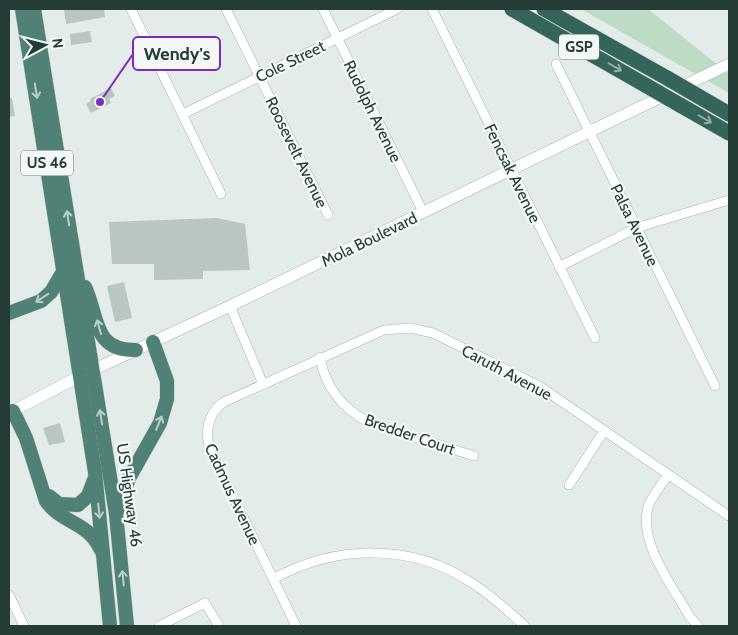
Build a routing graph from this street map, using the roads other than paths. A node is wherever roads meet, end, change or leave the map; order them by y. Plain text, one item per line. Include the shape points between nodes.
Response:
1 (22, 9) edge
2 (34, 9) edge
3 (131, 9) edge
4 (226, 9) edge
5 (323, 9) edge
6 (397, 9) edge
7 (432, 9) edge
8 (512, 9) edge
9 (544, 9) edge
10 (338, 38) junction
11 (556, 64) dead end
12 (729, 64) edge
13 (260, 76) junction
14 (183, 114) junction
15 (729, 114) edge
16 (590, 132) junction
17 (729, 133) edge
18 (511, 170) junction
19 (221, 194) dead end
20 (729, 200) edge
21 (423, 212) junction
22 (328, 215) dead end
23 (636, 228) junction
24 (559, 267) junction
25 (70, 268) junction
26 (230, 306) junction
27 (9, 313) edge
28 (595, 338) dead end
29 (153, 342) junction
30 (136, 350) junction
31 (320, 357) junction
32 (87, 373) junction
33 (263, 384) junction
34 (715, 386) dead end
35 (10, 408) edge
36 (604, 431) junction
37 (474, 456) dead end
38 (95, 472) junction
39 (668, 475) junction
40 (42, 486) junction
41 (569, 486) dead end
42 (116, 514) junction
43 (729, 516) edge
44 (104, 555) junction
45 (272, 579) junction
46 (9, 595) edge
47 (24, 626) edge
48 (110, 626) edge
49 (127, 626) edge
50 (159, 626) edge
51 (219, 626) edge
52 (296, 626) edge
53 (525, 626) edge
54 (698, 626) edge

1 -> 25 highway, US 46
25 -> 2 highway, US 46
3 - 14 street
4 - 13 street, Roosevelt Avenue
5 - 10 street, Rudolph Avenue
6 - 10 street, Cole Street
7 - 18 street, Fencsak Avenue
8 -> 17 highway, GSP, bridge
9 - 15 highway, GSP, bridge
10 - 13 street, Cole Street
10 - 21 street, Rudolph Avenue
11 - 16 street, Palsa Avenue
12 - 16 street, Mola Boulevard
13 - 14 street, Cole Street
13 - 22 street, Roosevelt Avenue
14 - 19 street
16 - 18 street, Mola Boulevard
16 - 23 street, Palsa Avenue
18 - 21 street, Mola Boulevard
18 - 24 street, Fencsak Avenue
20 - 23 street
21 - 26 street, Mola Boulevard
23 - 24 street
23 - 34 street, Palsa Avenue
24 - 28 street, Fencsak Avenue
25 -> 27 highway via 41,301
30 -> 25 highway via 110,345 101,336 93,304
25 - 32 highway, US 46
26 - 29 street, Mola Boulevard
26 - 33 street
29 - 30 street, Mola Boulevard
42 -> 29 highway via 129,478 160,423 167,399 167,381
30 - 32 street, Mola Boulevard
31 - 33 street, Caruth Avenue
31 - 36 street, Caruth Avenue via 384,330 422,330 539,386
31 - 37 street, Bredder Court via 331,388 346,408 357,416
32 - 35 street, Mola Boulevard
32 - 38 highway, US Highway 46 / US 46
42 -> 32 highway, US Highway 46 / US 46
33 - 45 street, Cadmus Avenue via 220,405 210,419 207,438
35 - 40 highway via 26,438
36 - 39 street, Caruth Avenue
36 - 41 street
38 - 40 highway via 88,496 78,505 59,504
38 -> 44 highway, US Highway 46 / US 46
39 - 43 street, Caruth Avenue
39 - 54 street via 649,506 646,518 648,538 690,617
40 - 44 highway via 46,501 53,510 84,527 96,538
49 -> 42 highway, US Highway 46 / US 46
44 - 48 highway, US Highway 46 / US 46
45 - 52 street, Cadmus Avenue
45 - 53 street via 306,563 333,556 361,552 400,555 439,565 471,582
46 - 47 street
50 - 51 street via 205,603

